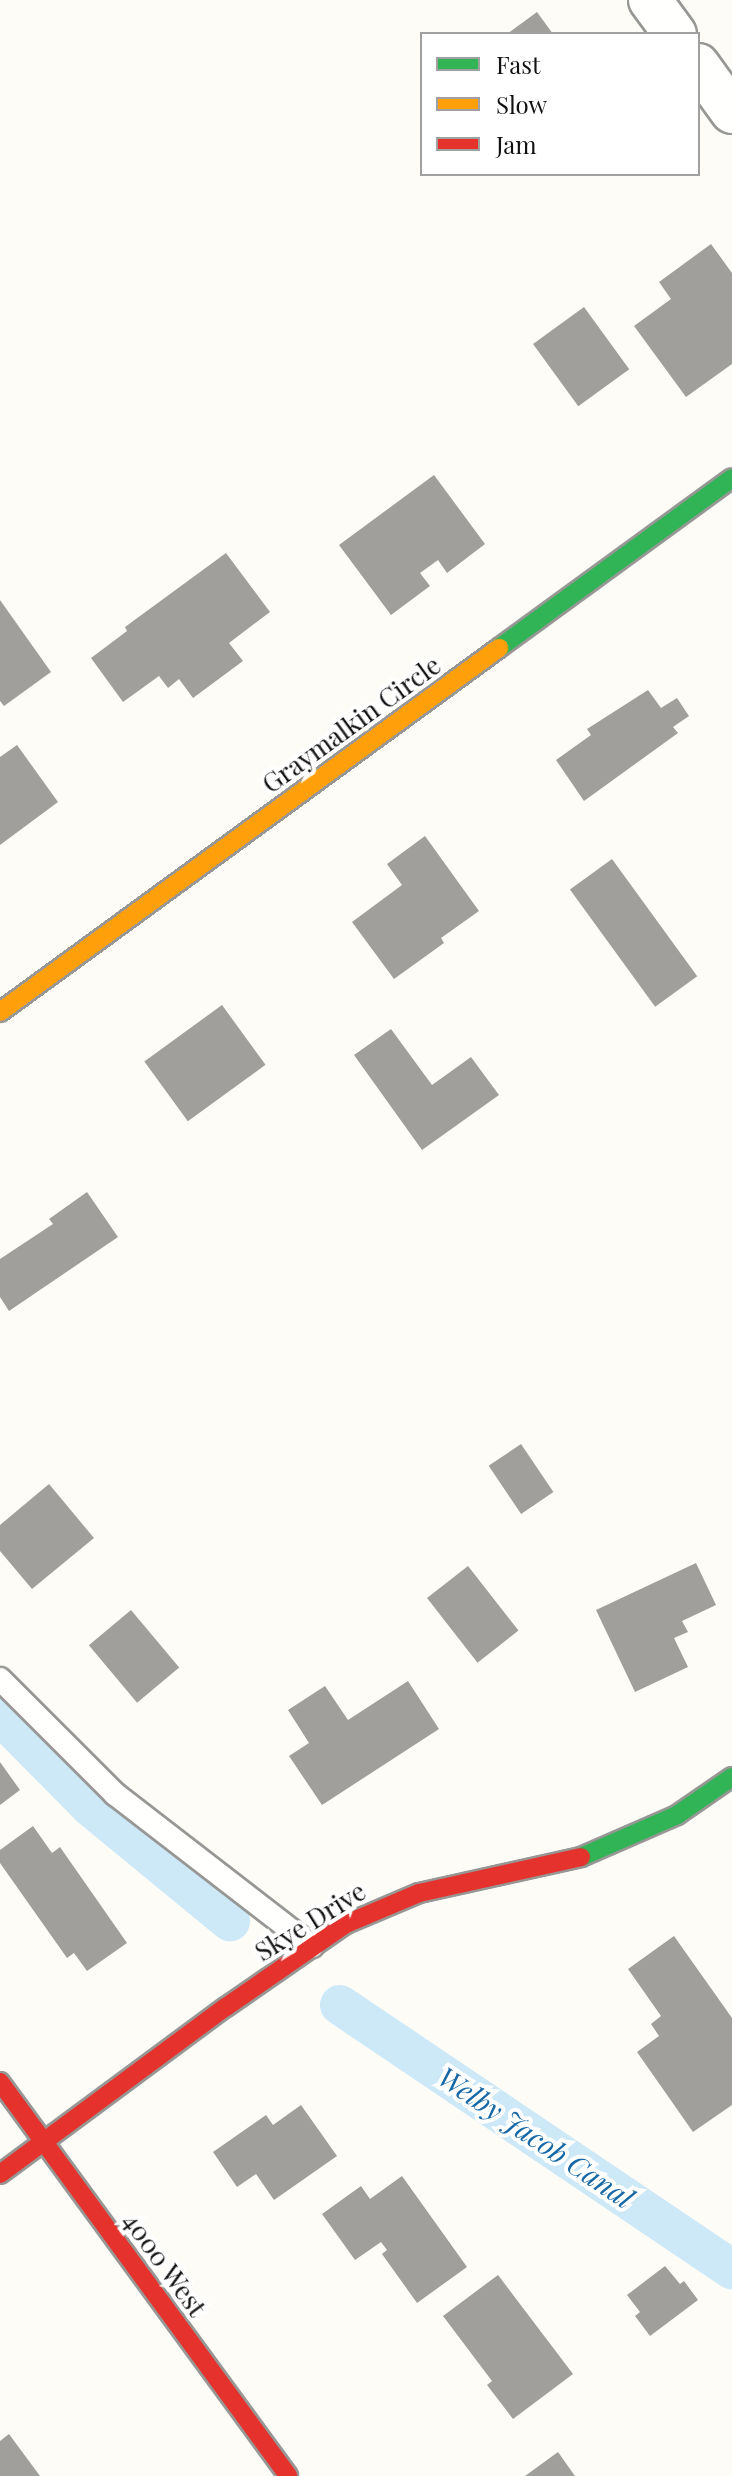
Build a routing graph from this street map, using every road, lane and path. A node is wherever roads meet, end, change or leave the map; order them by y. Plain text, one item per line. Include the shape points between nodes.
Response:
1 (650, 0) edge
2 (674, 32) edge
3 (700, 68) edge
4 (732, 112) edge
5 (732, 478) edge
6 (0, 1012) edge
7 (0, 1679) edge
8 (732, 1777) edge
9 (312, 1946) junction
10 (0, 2082) edge
11 (44, 2142) junction
12 (0, 2174) edge
13 (288, 2476) edge

1 - 2 street
3 - 4 street
5 - 6 main road, Graymalkin Circle
7 - 9 lane via 115,1794
8 - 9 main road, Skye Drive via 638,1836 563,1863 389,1903
9 - 11 main road, Skye Drive
10 - 11 main road, 4000 West
11 - 12 main road, Skye Drive
11 - 13 main road, 4000 West

